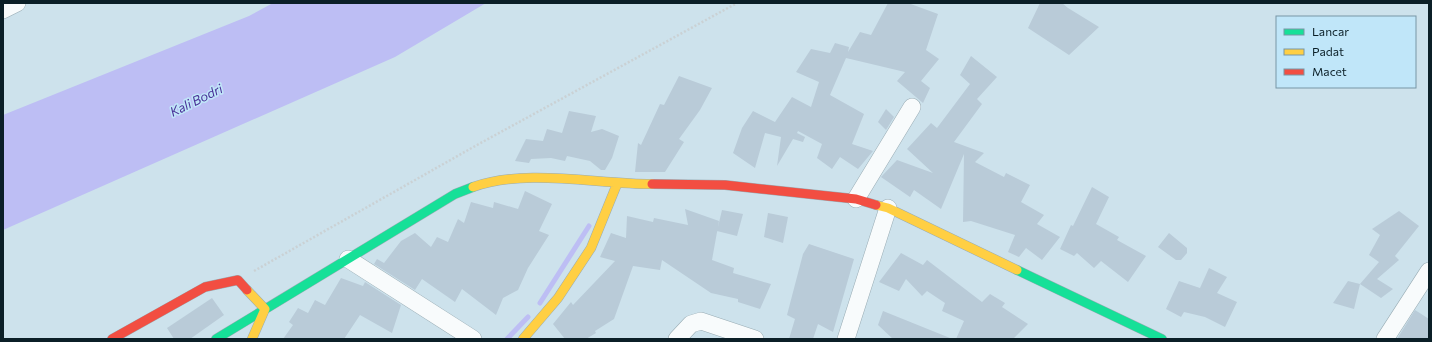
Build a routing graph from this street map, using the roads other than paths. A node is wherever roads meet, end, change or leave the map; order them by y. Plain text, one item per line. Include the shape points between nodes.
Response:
1 (16, 3) edge
2 (3, 10) edge
3 (912, 107) dead end
4 (617, 184) junction
5 (856, 199) junction
6 (884, 220) junction
7 (348, 259) junction
8 (1429, 271) edge
9 (265, 309) junction
10 (112, 339) edge
11 (216, 339) edge
12 (252, 339) edge
13 (473, 339) edge
14 (523, 339) edge
15 (677, 339) edge
16 (755, 339) edge
17 (846, 339) edge
18 (1162, 339) edge
19 (1385, 339) edge

1 - 2 street
3 - 5 street
4 - 5 street via 725,185
4 - 7 street via 555,178 508,179 480,185 455,194
4 - 14 street via 591,248 558,298
5 - 6 street
6 - 17 street
6 - 18 street via 965,246
7 - 9 street
7 - 13 street
8 - 19 street
9 - 10 street via 238,280 205,287
9 - 11 street
9 - 12 street
15 - 16 street via 691,324 700,321

